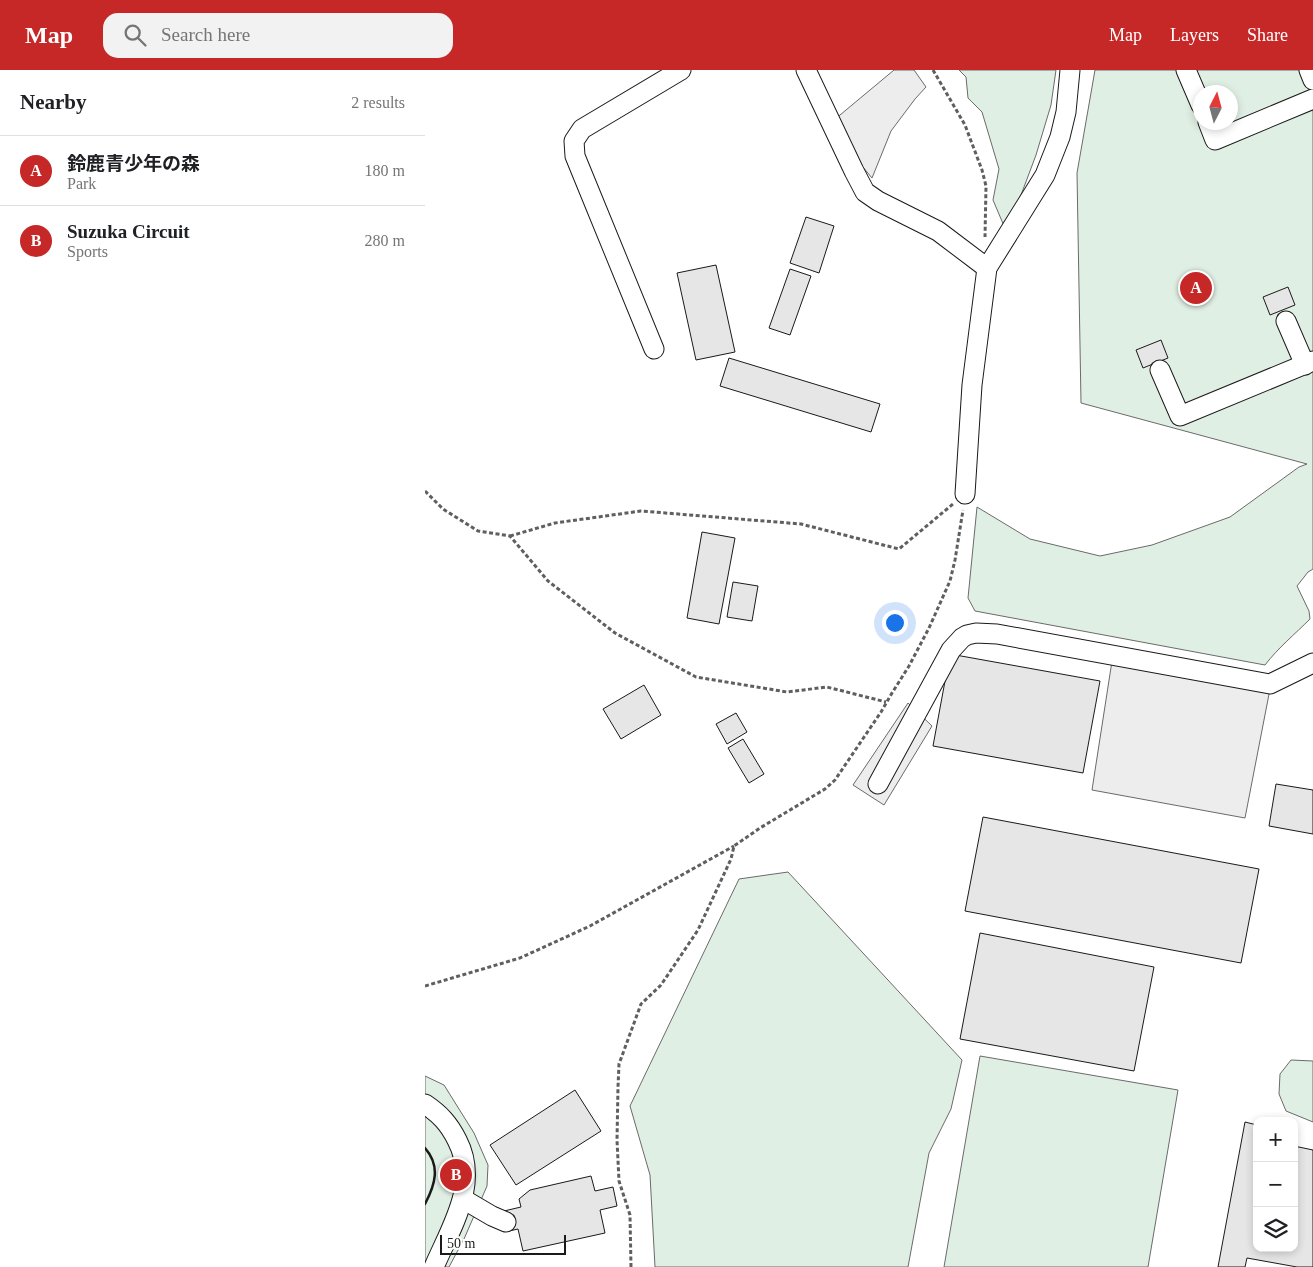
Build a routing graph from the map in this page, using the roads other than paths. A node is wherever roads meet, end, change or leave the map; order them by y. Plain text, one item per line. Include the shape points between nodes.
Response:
1 (681, 70) edge
2 (806, 70) edge
3 (1070, 70) edge
4 (1186, 70) edge
5 (1309, 70) edge
6 (1313, 80) edge
7 (1193, 87) edge
8 (1313, 99) edge
9 (1211, 130) edge
10 (987, 268) junction
11 (1286, 321) dead end
12 (654, 349) dead end
13 (1309, 363) edge
14 (1160, 370) dead end
15 (965, 494) road end
16 (1313, 663) edge
17 (878, 784) dead end
18 (425, 1104) edge
19 (463, 1198) junction
20 (506, 1222) dead end
21 (434, 1267) edge

1 - 12 lane via 582,129 575,141 575,156
2 - 10 lane via 865,192 938,232
3 - 10 lane via 1060,137 1045,175
4 - 7 lane
5 - 6 lane
8 - 9 lane via 1215,140
10 - 15 lane via 972,385
11 - 13 lane
13 - 14 lane via 1180,416
16 - 17 lane via 1271,684 997,634 976,633 962,638 951,650
18 - 19 lane via 451,1127 460,1146 467,1179
19 - 20 lane
19 - 21 lane

